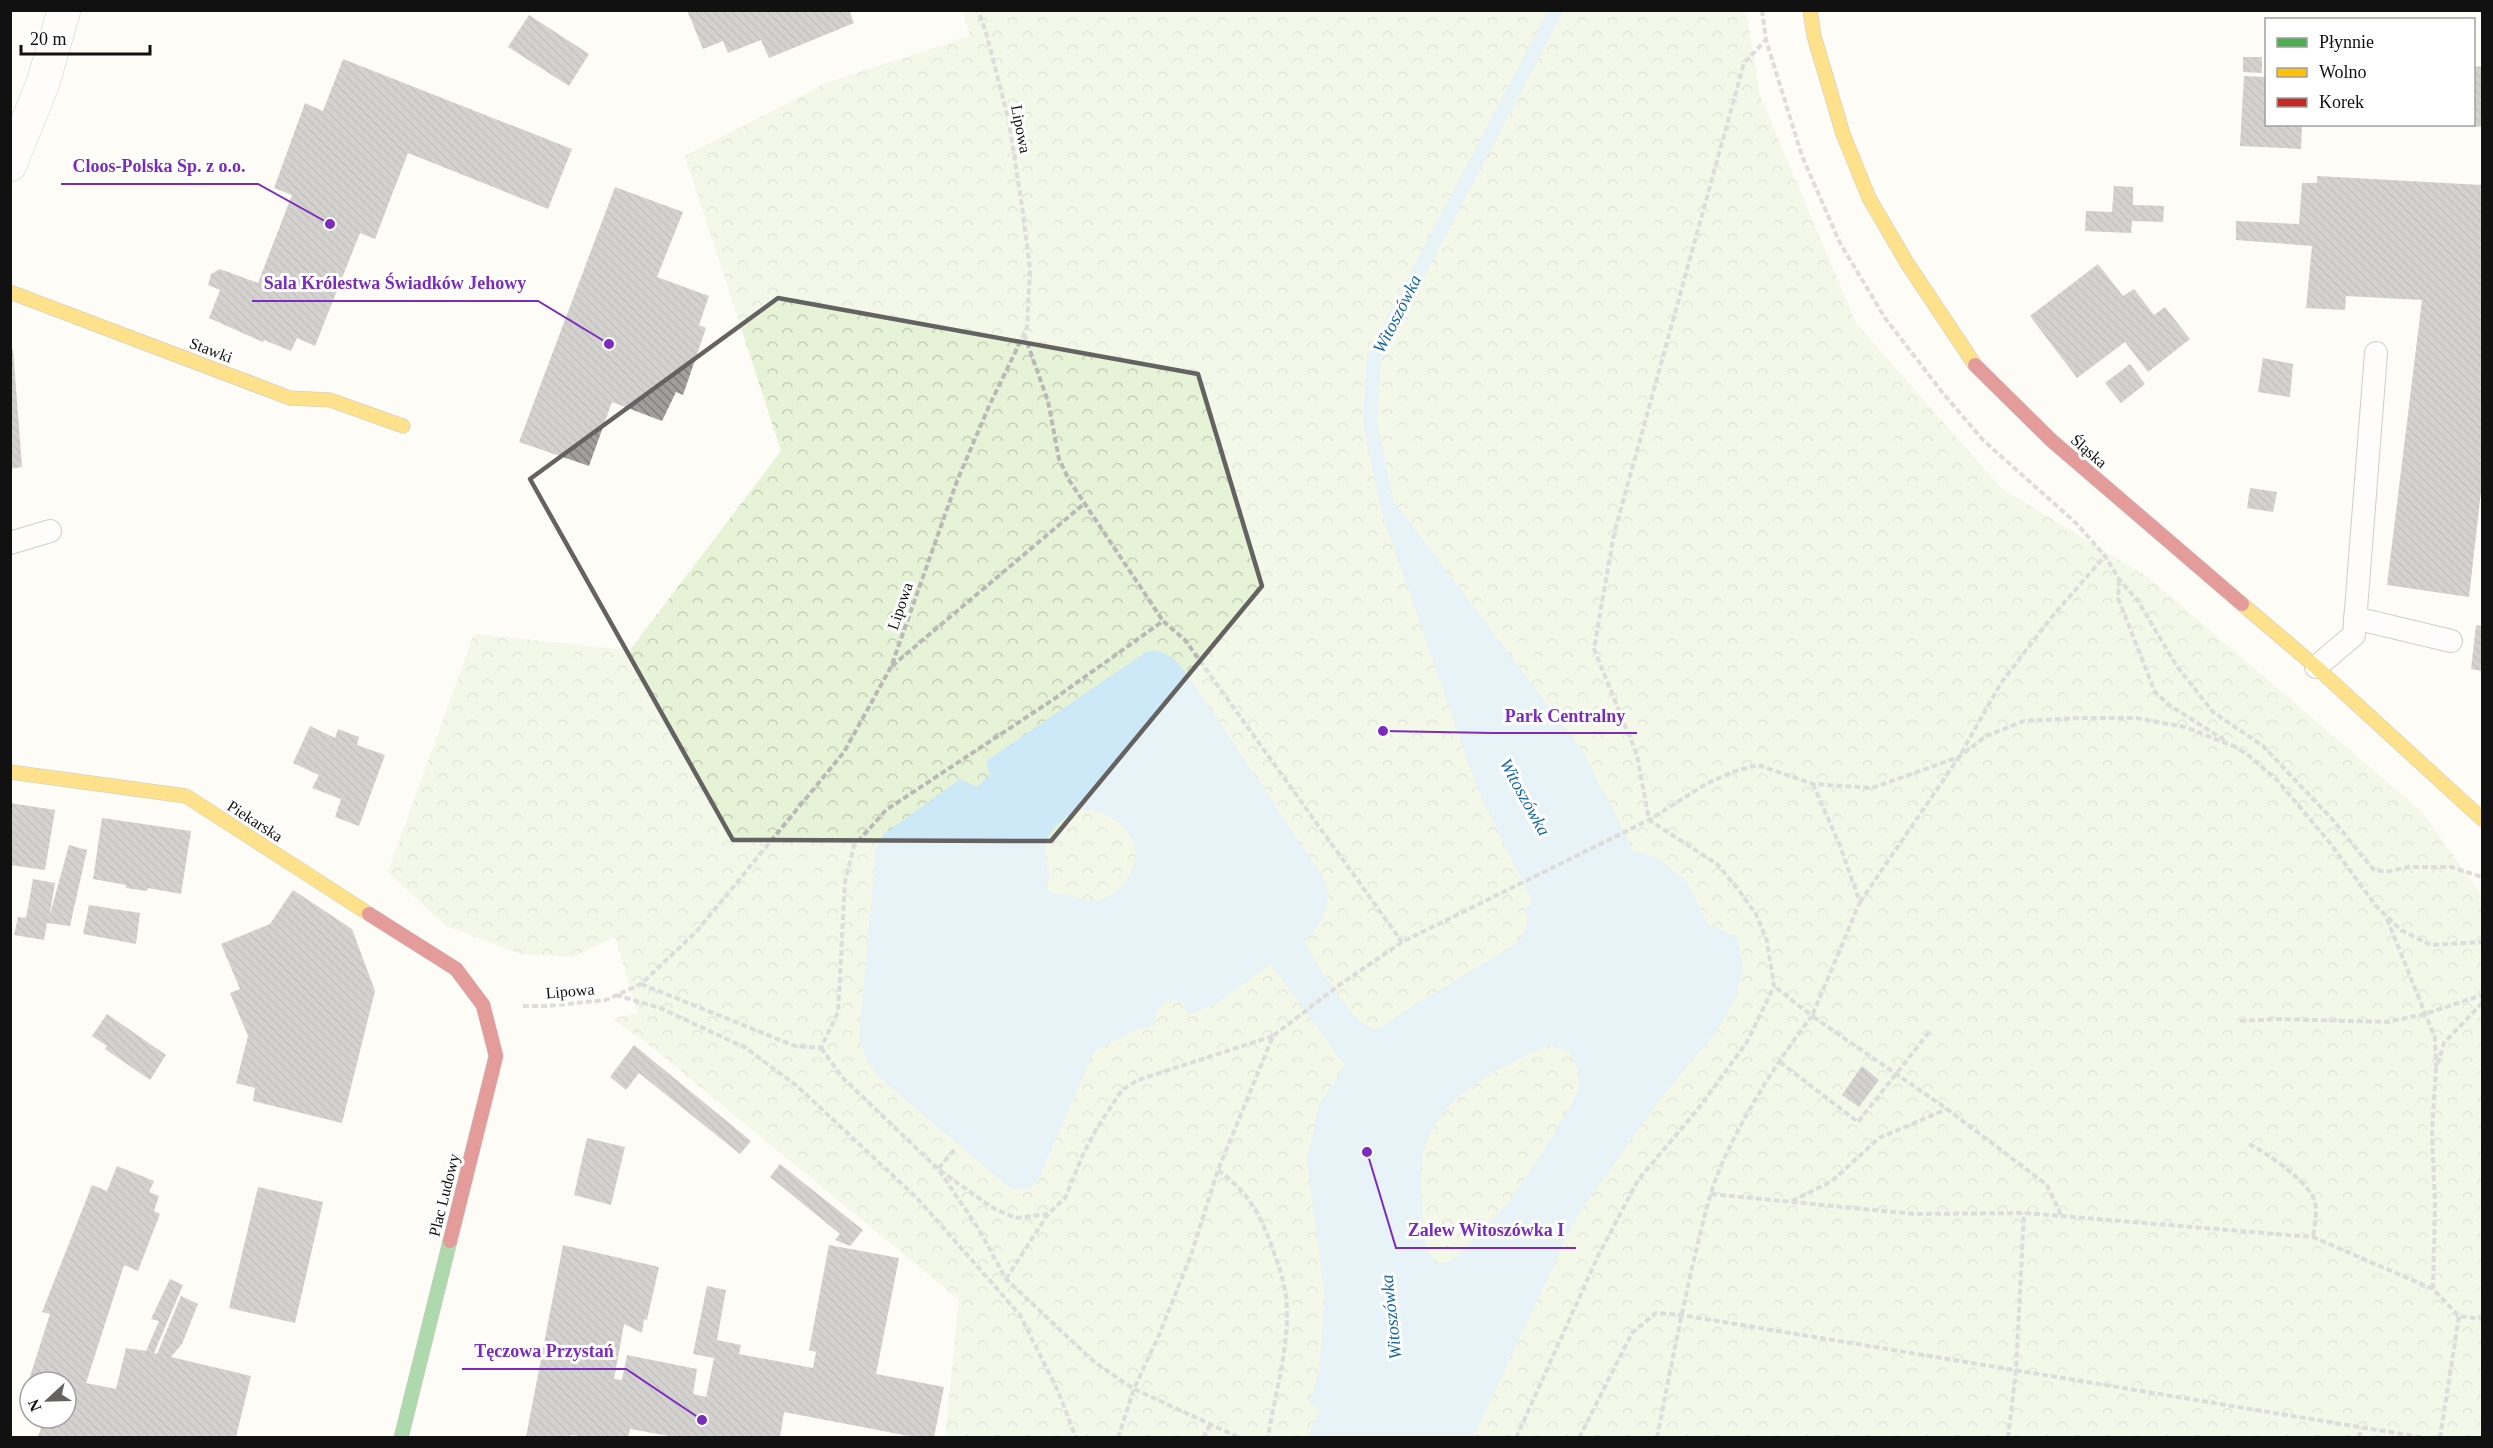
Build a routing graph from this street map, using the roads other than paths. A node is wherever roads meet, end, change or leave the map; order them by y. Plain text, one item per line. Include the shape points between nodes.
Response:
1 (64, 10) edge
2 (1810, 10) edge
3 (10, 165) edge
4 (10, 292) edge
5 (2376, 353) dead end
6 (403, 426) dead end
7 (50, 531) dead end
8 (10, 543) edge
9 (2355, 618) junction
10 (2451, 641) dead end
11 (2316, 667) junction
12 (10, 772) edge
13 (2482, 819) edge
14 (456, 969) joint
15 (401, 1437) edge

1 - 3 street via 43,83
2 - 11 street, Śląska via 1843,134 1869,198 1974,364 2051,440
4 - 6 street, Stawki via 290,398 330,400
5 - 9 lane
7 - 8 lane
9 - 10 lane
9 - 11 lane via 2354,634
11 - 13 street, Śląska
12 - 14 street, Piekarska via 186,796
14 - 15 street, Plac Ludowy via 483,1005 496,1056

